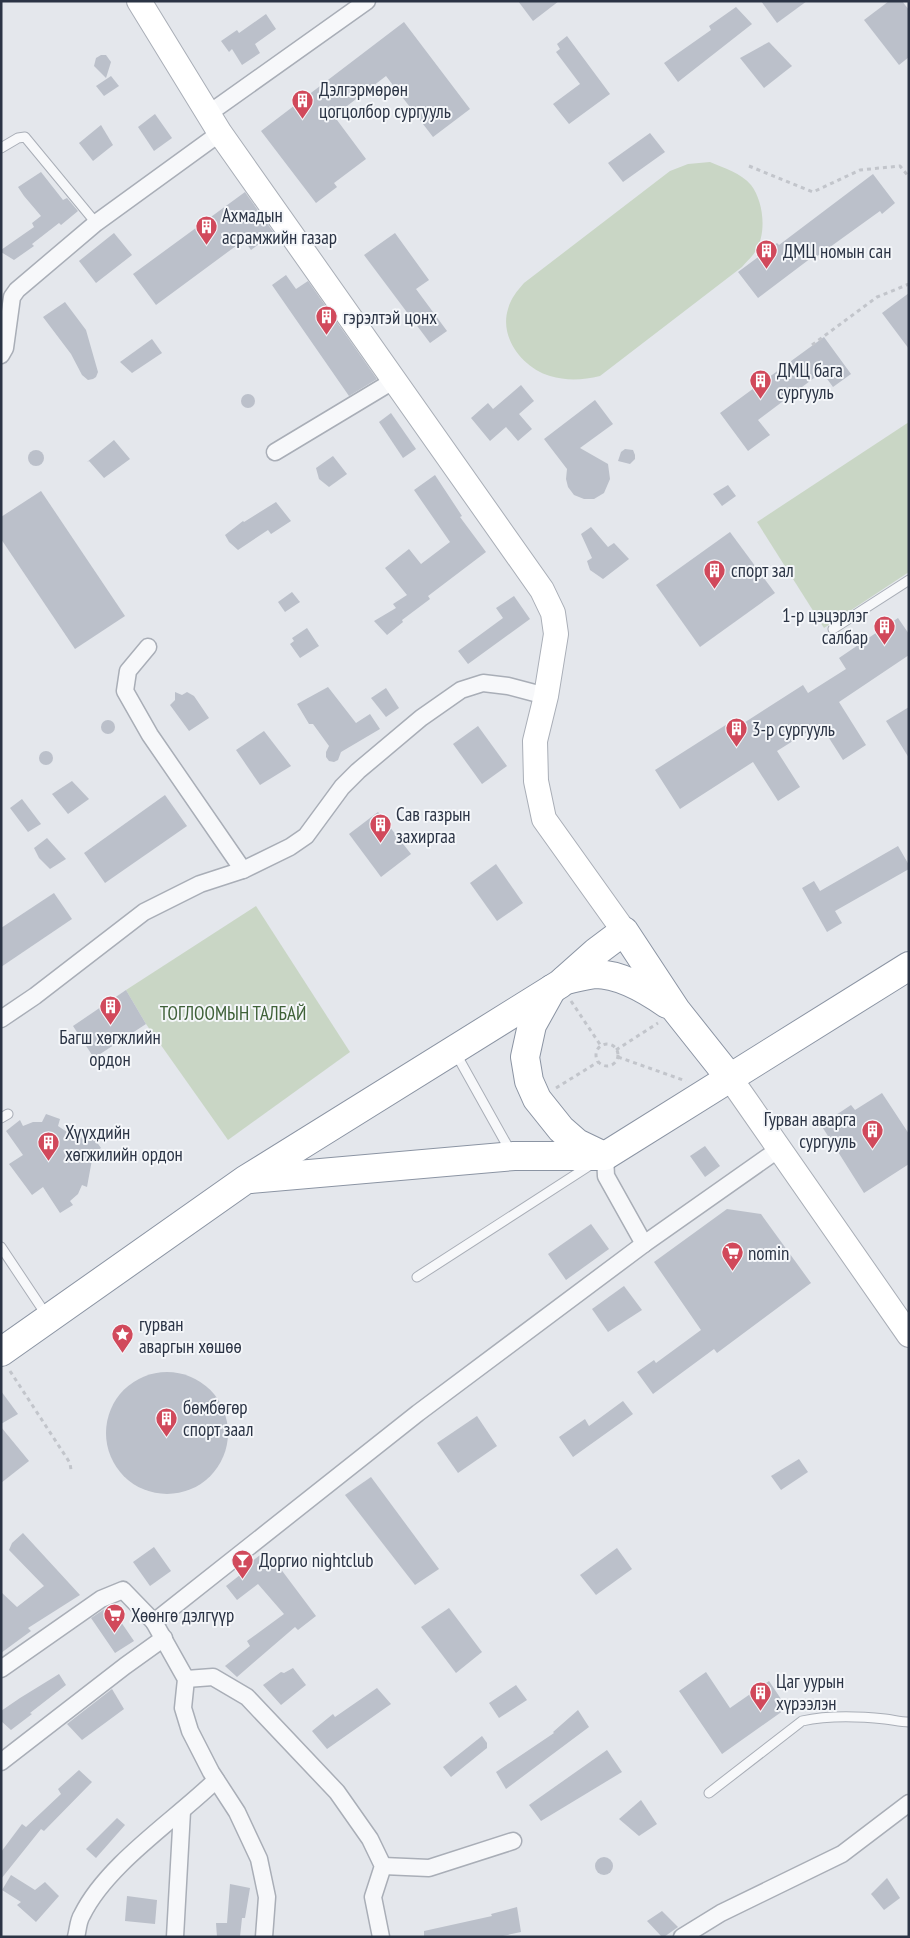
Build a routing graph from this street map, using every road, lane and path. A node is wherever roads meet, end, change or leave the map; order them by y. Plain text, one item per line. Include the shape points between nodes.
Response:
1 (139, 1) edge
2 (368, 1) edge
3 (214, 123) junction
4 (1, 148) edge
5 (748, 166) dead end
6 (909, 177) edge
7 (96, 223) junction
8 (909, 284) edge
9 (812, 345) dead end
10 (1, 355) edge
11 (393, 380) junction
12 (275, 452) dead end
13 (909, 580) edge
14 (833, 629) dead end
15 (148, 648) dead end
16 (546, 696) junction
17 (243, 870) junction
18 (624, 931) junction
19 (909, 966) edge
20 (562, 989) junction
21 (669, 1015) junction
22 (1, 1019) edge
23 (601, 1046) junction
24 (453, 1049) junction
25 (616, 1050) junction
26 (618, 1057) junction
27 (598, 1062) junction
28 (730, 1078) junction
29 (687, 1081) dead end
30 (537, 1099) junction
31 (779, 1149) junction
32 (514, 1156) junction
33 (605, 1156) junction
34 (245, 1180) junction
35 (644, 1244) junction
36 (1, 1247) edge
37 (417, 1277) dead end
38 (48, 1318) junction
39 (909, 1335) edge
40 (4, 1359) edge
41 (71, 1470) dead end
42 (154, 1622) junction
43 (164, 1638) junction
44 (1, 1669) edge
45 (186, 1679) junction
46 (909, 1722) edge
47 (1, 1762) edge
48 (216, 1780) junction
49 (709, 1793) dead end
50 (909, 1803) edge
51 (182, 1811) junction
52 (513, 1841) dead end
53 (383, 1866) junction
54 (76, 1937) edge
55 (175, 1937) edge
56 (264, 1937) edge
57 (381, 1937) edge
58 (682, 1937) edge

1 - 3 main road
2 - 3 street
3 - 7 street
3 - 11 main road
4 - 7 lane via 25,137
5 - 6 path via 813,192 860,170 900,166
7 - 10 street via 17,290 12,297 5,348
8 - 9 path via 877,297
11 - 12 street
11 - 16 main road via 542,590 553,613 556,634
13 - 14 lane
15 - 17 street via 128,671 125,690 150,735
16 - 17 street via 482,683 461,690 421,718 358,771 306,836
16 - 18 main road via 535,741 534,760 544,819
17 - 22 street via 200,884 144,912
18 - 20 highway via 596,952
18 - 21 highway
19 - 28 highway
20 - 21 highway via 596,974 619,979 640,986
20 - 23 path
20 - 24 highway
20 - 30 highway via 532,1025 525,1057 529,1081
21 - 25 path
21 - 28 highway
23 - 25 path via 608,1044
23 - 27 path via 596,1052
24 - 32 lane
24 - 34 highway
25 - 26 path
26 - 27 path via 608,1066
26 - 29 path
27 - 30 path
28 - 31 main road
28 - 33 highway
30 - 33 highway via 577,1143
31 - 35 street
31 - 39 main road
32 - 33 highway
32 - 34 highway
33 - 35 street via 606,1176
33 - 37 lane
34 - 38 highway
35 - 42 street via 418,1413
36 - 38 lane
38 - 40 highway
40 - 41 path via 70,1463
42 - 43 street
42 - 44 street via 123,1590 102,1599
43 - 45 street
43 - 47 street
45 - 48 street via 183,1708 190,1731
45 - 53 street via 213,1677 247,1697 337,1792 370,1839
46 - 49 lane via 839,1716 802,1721
48 - 51 street
48 - 56 street via 237,1812 259,1859 267,1897
50 - 58 street via 842,1854 721,1912
51 - 54 street via 118,1867 98,1890 81,1916
51 - 55 street
52 - 53 street via 429,1868
53 - 57 street via 373,1897

